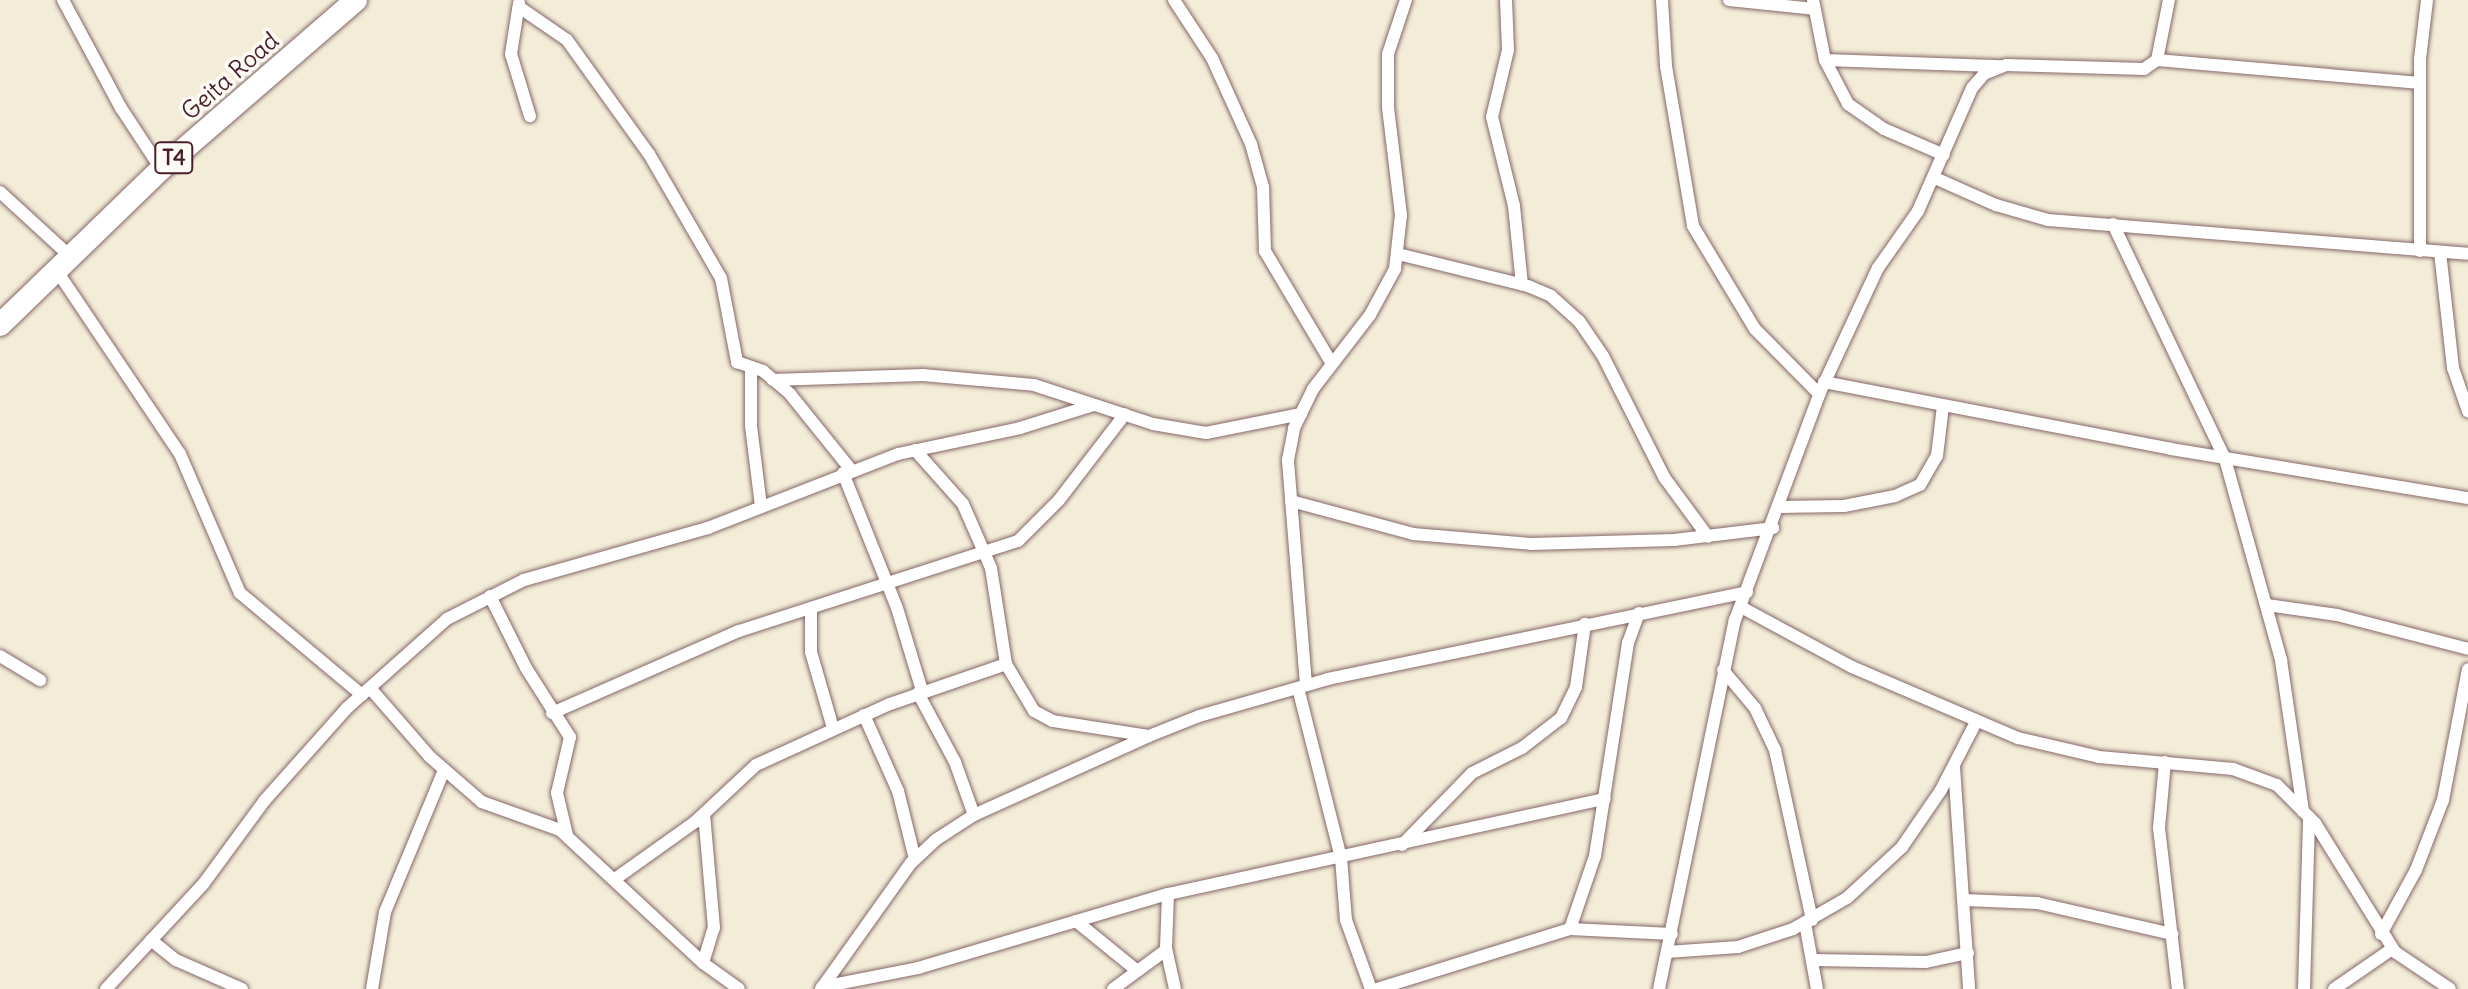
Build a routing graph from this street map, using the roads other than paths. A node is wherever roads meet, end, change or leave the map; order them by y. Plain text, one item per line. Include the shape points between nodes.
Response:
1 (63, 0) edge
2 (356, 0) edge
3 (1174, 0) edge
4 (1406, 0) edge
5 (1506, 0) edge
6 (1662, 0) edge
7 (1729, 0) edge
8 (2169, 0) edge
9 (2427, 0) edge
10 (519, 4) edge
11 (1814, 5) edge
12 (1825, 60) junction
13 (2157, 60) junction
14 (2003, 66) junction
15 (2420, 83) junction
16 (530, 116) dead end
17 (1944, 155) junction
18 (161, 169) junction
19 (1935, 178) junction
20 (0, 192) edge
21 (2113, 224) junction
22 (2420, 251) junction
23 (2440, 252) junction
24 (1398, 254) junction
25 (2468, 254) edge
26 (65, 264) junction
27 (1522, 285) junction
28 (0, 325) edge
29 (1331, 362) junction
30 (751, 367) junction
31 (773, 380) junction
32 (1822, 388) junction
33 (1094, 405) junction
34 (1943, 406) junction
35 (2468, 411) edge
36 (1125, 414) junction
37 (1301, 414) junction
38 (915, 450) junction
39 (2225, 459) junction
40 (847, 472) junction
41 (2468, 498) edge
42 (1291, 501) junction
43 (761, 506) junction
44 (1781, 507) junction
45 (1773, 528) junction
46 (1708, 537) junction
47 (984, 551) junction
48 (887, 583) junction
49 (1747, 592) junction
50 (490, 596) junction
51 (2267, 605) junction
52 (1741, 607) junction
53 (811, 608) junction
54 (1639, 613) junction
55 (1585, 624) junction
56 (2468, 649) edge
57 (0, 656) edge
58 (1006, 664) junction
59 (2468, 669) edge
60 (1723, 670) junction
61 (40, 680) dead end
62 (1302, 686) junction
63 (366, 691) junction
64 (920, 692) junction
65 (552, 713) junction
66 (864, 715) junction
67 (1976, 722) junction
68 (833, 728) junction
69 (1149, 736) junction
70 (2165, 762) junction
71 (1954, 767) junction
72 (444, 770) junction
73 (1605, 799) junction
74 (704, 814) junction
75 (2306, 814) junction
76 (974, 815) junction
77 (567, 835) junction
78 (1402, 845) junction
79 (1341, 858) junction
80 (915, 859) junction
81 (615, 879) junction
82 (1168, 894) junction
83 (1964, 900) junction
84 (1076, 921) junction
85 (1808, 921) junction
86 (1570, 929) junction
87 (1672, 934) junction
88 (2172, 934) junction
89 (2381, 934) junction
90 (151, 940) junction
91 (2392, 949) junction
92 (1166, 950) junction
93 (1667, 952) junction
94 (1968, 953) junction
95 (1813, 960) junction
96 (703, 963) junction
97 (1136, 970) junction
98 (204, 973) junction
99 (109, 988) edge
100 (821, 988) edge
101 (205, 989) edge
102 (242, 989) edge
103 (372, 989) edge
104 (739, 989) edge
105 (1113, 989) edge
106 (1175, 989) edge
107 (1371, 989) edge
108 (1377, 989) edge
109 (1659, 989) edge
110 (1817, 989) edge
111 (1969, 989) edge
112 (2178, 989) edge
113 (2304, 989) edge
114 (2334, 989) edge
115 (2450, 989) edge

1 - 18 street via 121,108
2 - 18 highway, Geita Road / T4
3 - 29 street via 1218,69 1251,144 1263,187 1265,251
4 - 24 street via 1388,54 1388,107 1401,215
5 - 27 street via 1508,50 1492,117 1514,206
6 - 32 street via 1666,66 1693,226 1755,329
7 - 11 street
8 - 13 street
9 - 15 street
10 - 16 street via 511,54
10 - 30 street via 567,40 649,154 721,278 733,356
11 - 12 street
12 - 14 street
12 - 17 street via 1848,104 1863,116
13 - 14 street via 2125,72
13 - 15 street
14 - 17 street via 1984,74 1972,88
15 - 22 street
17 - 19 street
18 - 26 highway, Geita Road / T4
19 - 21 street via 1996,205 2048,220
19 - 32 street via 1878,268
20 - 26 street
21 - 22 street
21 - 39 street
22 - 23 street
23 - 25 street
23 - 35 street via 2453,368
24 - 27 street
24 - 29 street via 1370,315
26 - 28 highway, Geita Road / T4
26 - 63 street via 180,454 240,593
27 - 46 street via 1551,296 1579,321 1603,356 1664,477
29 - 37 street
30 - 31 street
30 - 43 street via 751,426
31 - 33 street via 960,376 1034,385
31 - 40 street via 825,434
32 - 34 street
32 - 44 street
33 - 36 street
33 - 38 street via 1020,428
34 - 39 street
34 - 44 street via 1937,456 1920,485 1844,506
36 - 37 street via 1206,433
36 - 47 street via 1030,534
37 - 42 street via 1288,460
38 - 40 street
38 - 47 street via 951,485
39 - 41 street
39 - 51 street
40 - 43 street
40 - 48 street
42 - 46 street via 1364,524 1470,539 1588,545
42 - 62 street
43 - 50 street via 665,542 524,580
44 - 45 street
45 - 46 street
45 - 49 street
47 - 48 street
47 - 58 street via 1000,602
48 - 53 street
48 - 64 street
49 - 52 street
49 - 54 street
50 - 63 street via 447,619
50 - 65 street
51 - 56 street via 2337,615
51 - 75 street via 2294,726
52 - 60 street
52 - 67 street via 1852,667
53 - 65 street via 739,631
53 - 68 street via 811,652
54 - 55 street
54 - 73 street via 1628,643
55 - 62 street
55 - 78 street via 1576,687 1561,718 1522,748 1472,773
57 - 61 street
58 - 64 street
58 - 69 street via 1015,687 1044,717
59 - 89 street via 2443,800 2416,870
60 - 85 street via 1755,708 1775,750
60 - 87 street
62 - 69 street
62 - 79 street
63 - 72 street
63 - 90 street via 265,800 204,883
64 - 66 street
64 - 76 street
65 - 77 street via 571,743 558,782
66 - 68 street
66 - 80 street via 898,791
67 - 70 street via 2056,750
67 - 71 street
68 - 74 street via 756,765
69 - 76 street
70 - 75 street via 2233,769 2277,785
70 - 88 street via 2159,828
71 - 83 street
71 - 85 street via 1902,847 1847,898
72 - 77 street via 482,802
72 - 103 street via 385,912
73 - 78 street
73 - 86 street via 1595,856
74 - 81 street
74 - 96 street via 714,928
75 - 89 street
75 - 113 street
76 - 80 street
77 - 81 street
78 - 79 street
79 - 82 street
79 - 107 street via 1346,920
80 - 100 street
81 - 96 street
82 - 84 street
82 - 92 street
83 - 88 street via 2037,903
83 - 94 street
84 - 97 street
84 - 100 street via 933,964
85 - 93 street via 1715,952
85 - 95 street
86 - 87 street via 1623,927
86 - 108 street
87 - 93 street
88 - 112 street
89 - 91 street
90 - 98 street
90 - 99 street
91 - 114 street via 2352,971
91 - 115 street
92 - 97 street
92 - 106 street
93 - 109 street
94 - 95 street via 1926,962
94 - 111 street
95 - 110 street
96 - 104 street
97 - 105 street
98 - 101 street
98 - 102 street

